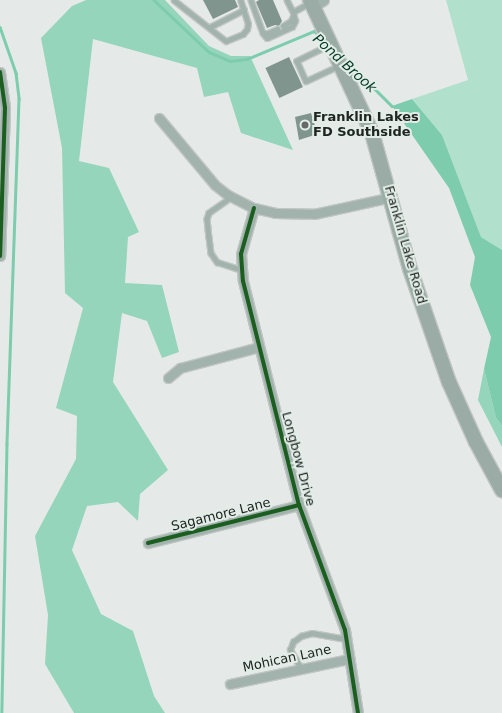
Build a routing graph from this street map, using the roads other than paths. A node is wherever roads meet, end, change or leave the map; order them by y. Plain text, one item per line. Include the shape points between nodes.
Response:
1 (174, 0) edge
2 (240, 0) edge
3 (251, 0) edge
4 (287, 0) edge
5 (314, 2) edge
6 (244, 10) junction
7 (293, 12) junction
8 (283, 26) dead end
9 (210, 27) junction
10 (277, 29) dead end
11 (263, 33) junction
12 (327, 42) junction
13 (343, 69) junction
14 (0, 72) edge
15 (2, 105) edge
16 (159, 118) dead end
17 (232, 197) junction
18 (391, 197) junction
19 (254, 208) junction
20 (0, 256) edge
21 (242, 270) junction
22 (259, 347) junction
23 (168, 378) dead end
24 (502, 490) edge
25 (299, 505) junction
26 (148, 543) dead end
27 (347, 639) junction
28 (349, 658) junction
29 (301, 669) junction
30 (230, 684) dead end
31 (358, 713) edge

1 - 9 lane
2 - 6 lane
3 - 11 lane
4 - 7 lane
5 - 7 lane
5 - 12 main road, Franklin Lake Road
6 - 9 lane
6 - 9 lane via 248,24 243,34 226,41
7 - 8 lane via 292,21
7 - 11 lane via 295,21 292,27 267,38
10 - 11 lane
12 - 13 main road, Franklin Lake Road
12 - 13 lane via 318,50 296,61 306,81 328,71
13 - 18 main road, Franklin Lake Road via 372,133
14 - 15 street
15 - 20 street
16 - 17 street via 202,172
17 - 19 street
17 - 21 lane via 209,213 207,219 211,253 217,262
18 - 19 street via 314,214 275,213
18 - 24 main road, Franklin Lake Road via 410,269 449,382 476,442
19 - 21 street, Longbow Drive via 244,240
21 - 22 street, Longbow Drive
22 - 23 street via 180,368
22 - 25 street, Longbow Drive
25 - 26 street, Sagamore Lane
25 - 27 street, Longbow Drive via 340,611
27 - 28 street, Longbow Drive
27 - 29 lane via 312,633 301,636 293,642 290,650
28 - 29 street, Mohican Lane
28 - 31 street, Longbow Drive
29 - 30 street, Mohican Lane

